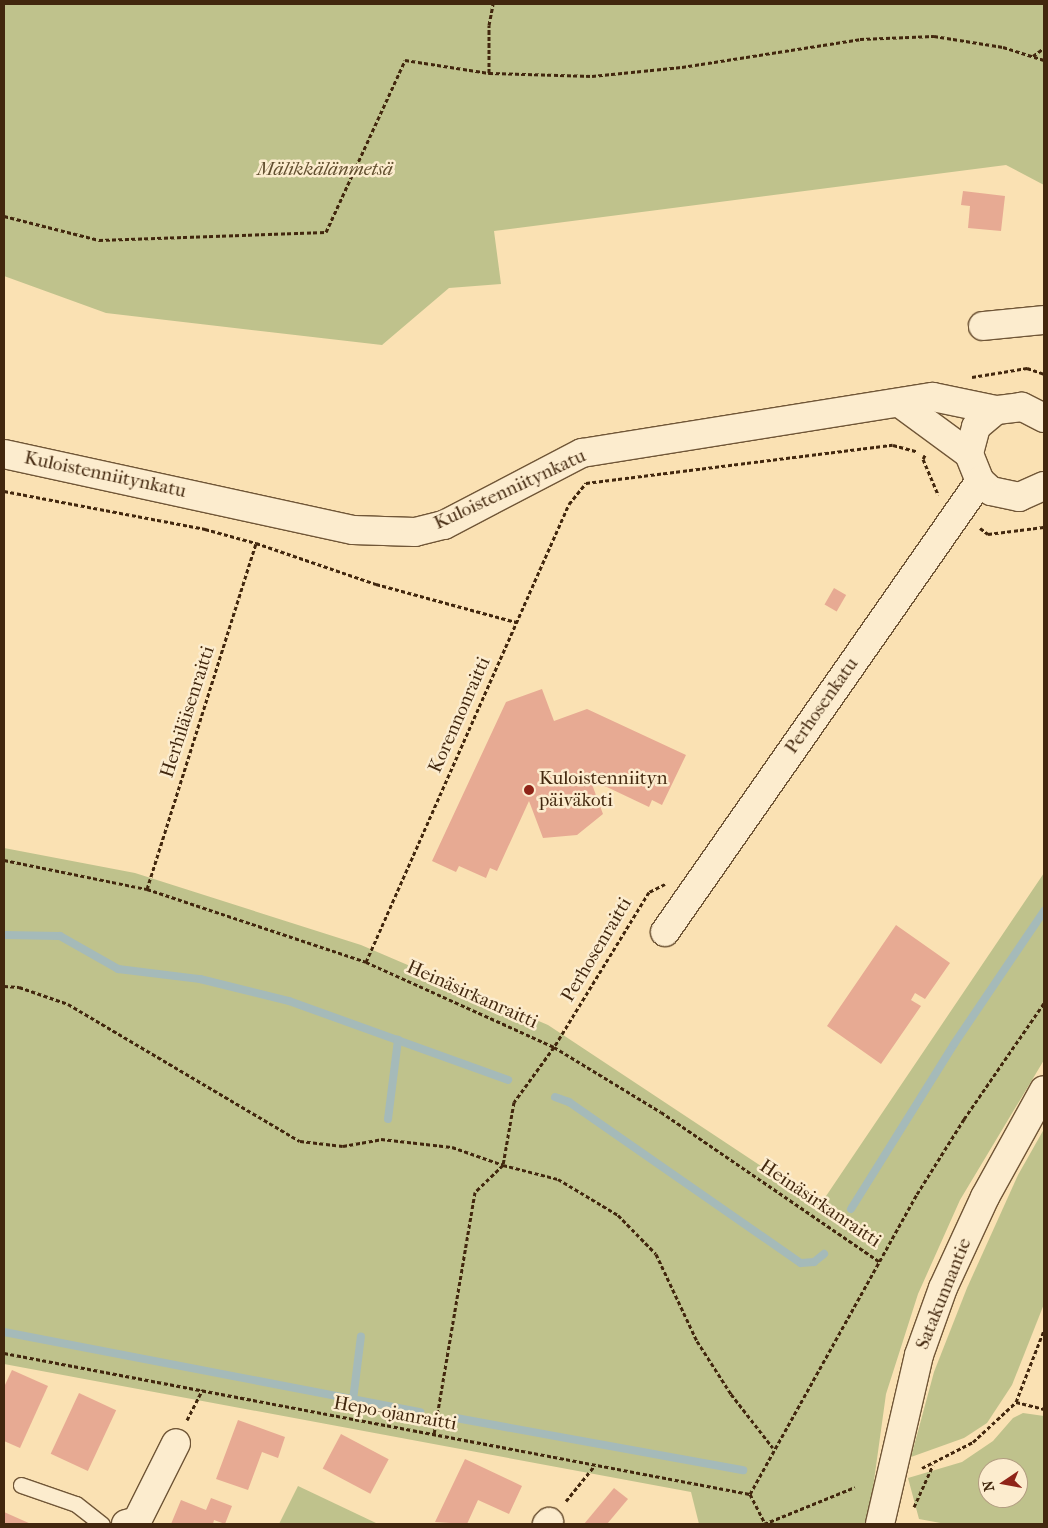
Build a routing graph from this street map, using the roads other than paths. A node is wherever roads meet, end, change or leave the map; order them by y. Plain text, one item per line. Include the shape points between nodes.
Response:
1 (1044, 320) edge
2 (984, 326) dead end
3 (901, 404) junction
4 (1041, 409) edge
5 (996, 410) junction
6 (4, 454) edge
7 (969, 454) junction
8 (980, 481) junction
9 (1044, 486) edge
10 (665, 932) dead end
11 (1044, 1090) edge
12 (176, 1443) road end
13 (21, 1485) dead end
14 (881, 1519) edge
15 (102, 1524) edge
16 (126, 1524) edge

1 - 2 street
3 - 5 street, Kuloistenniitynkatu via 941,398
3 - 6 street, Kuloistenniitynkatu via 582,453 444,524 415,532 353,530
3 - 7 street
4 - 5 street
5 - 7 street via 976,427
7 - 8 street
8 - 9 street via 991,491 1012,496 1033,493
8 - 10 street, Perhosenkatu
11 - 14 street, Satakunnantie via 985,1197 943,1288 919,1355
12 - 16 street via 137,1520
13 - 15 lane via 76,1504

